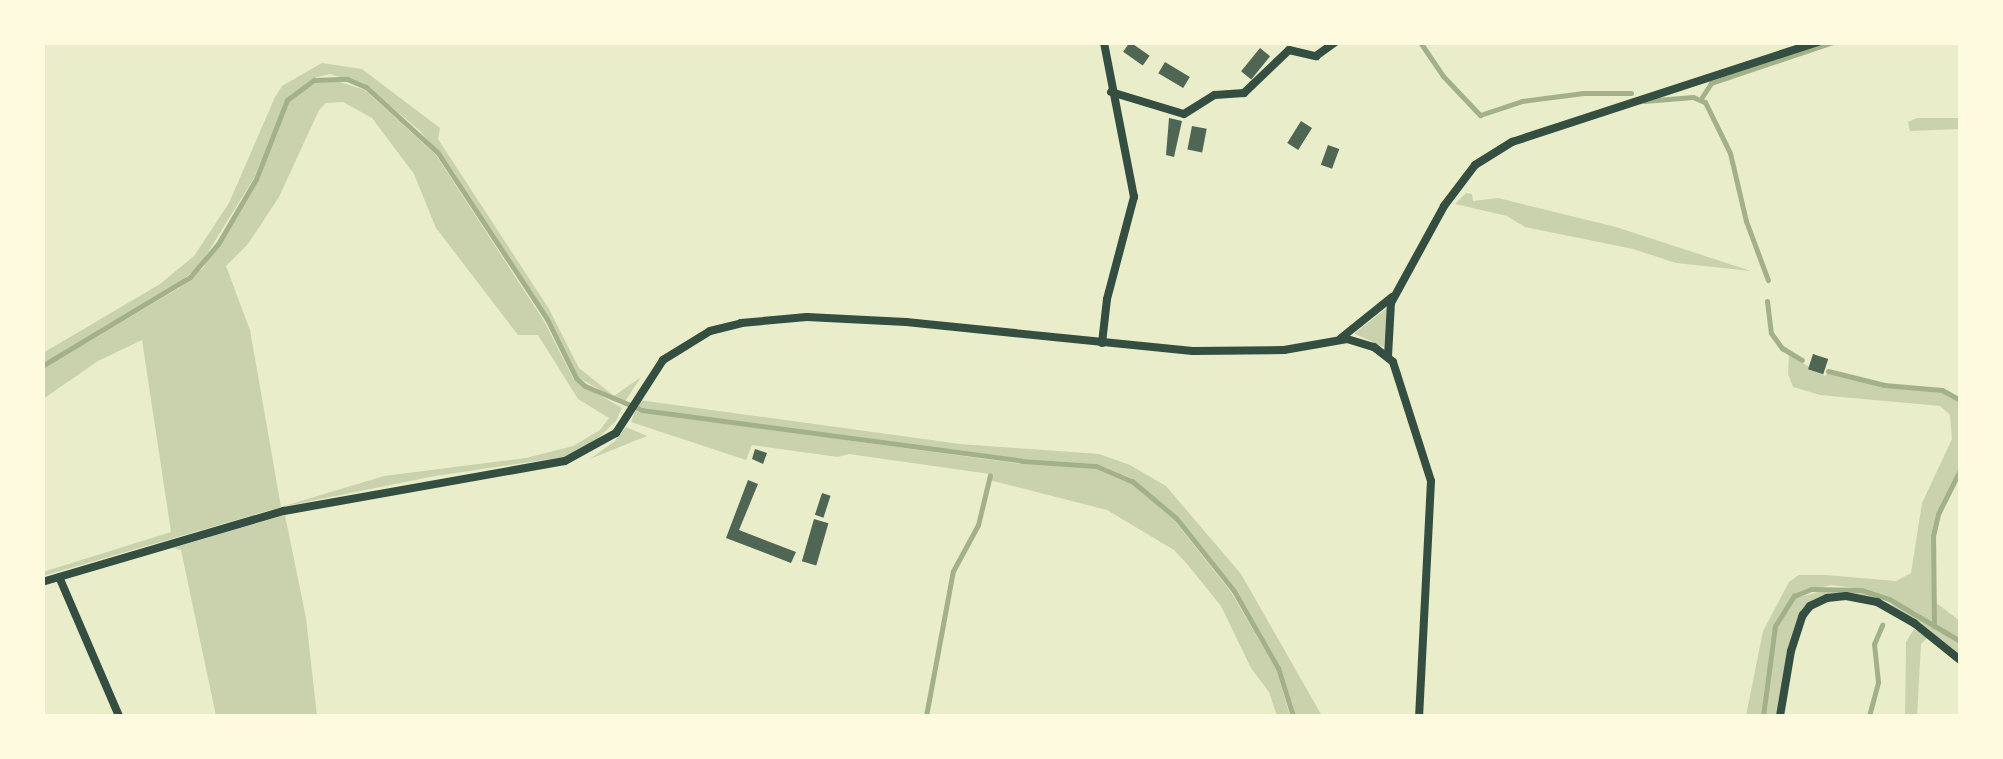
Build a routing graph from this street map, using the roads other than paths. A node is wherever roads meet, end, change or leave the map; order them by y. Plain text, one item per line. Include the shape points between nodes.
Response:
1 (1104, 42) edge
2 (1335, 42) edge
3 (1818, 42) edge
4 (1807, 44) edge
5 (1111, 92) junction
6 (1398, 290) junction
7 (1336, 342) junction
8 (1102, 343) junction
9 (1388, 356) junction
10 (60, 579) junction
11 (42, 582) edge
12 (1960, 660) edge
13 (119, 716) edge
14 (1419, 716) edge
15 (1780, 716) edge

1 - 5 street
2 - 5 street via 1316,56 1290,50 1244,93 1215,95 1184,114
3 - 4 street
4 - 6 street via 1488,155 1455,189
5 - 8 street via 1134,197 1106,298
6 - 7 street
6 - 9 street via 1388,316
7 - 8 street via 1241,352
7 - 9 street via 1366,343
8 - 10 street via 906,322 807,317 741,323 710,331 672,353 608,439 565,461 284,512
9 - 14 street via 1431,481
10 - 11 street
10 - 13 street
12 - 15 street via 1878,602 1827,598 1803,615

